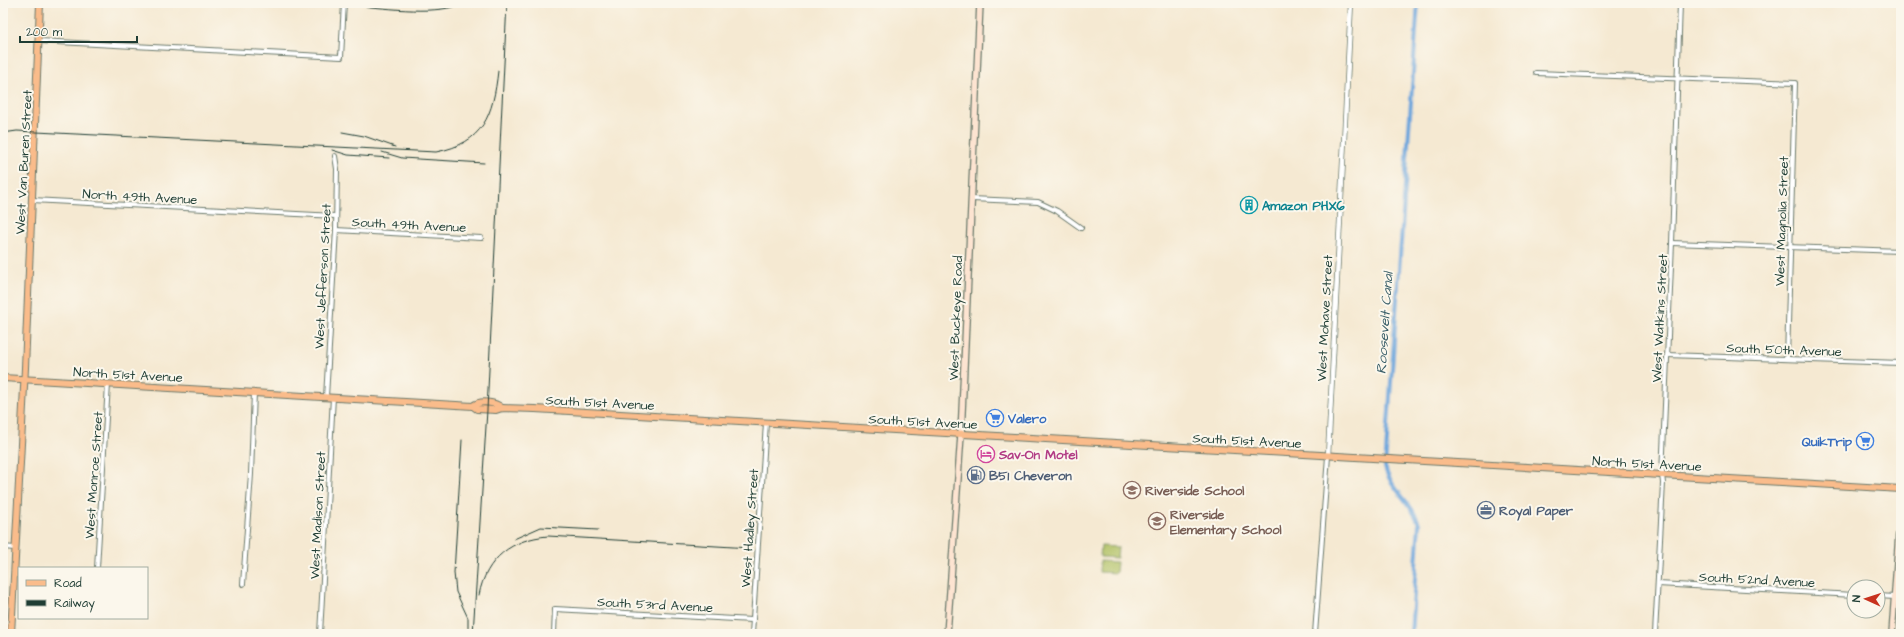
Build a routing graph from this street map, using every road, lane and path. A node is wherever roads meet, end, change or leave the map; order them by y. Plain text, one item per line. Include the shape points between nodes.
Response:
1 (40, 3) edge
2 (344, 3) edge
3 (980, 3) edge
4 (1351, 3) edge
5 (1680, 3) edge
6 (39, 40) junction
7 (1536, 73) dead end
8 (1678, 77) junction
9 (335, 156) dead end
10 (32, 200) junction
11 (971, 200) junction
12 (246, 211) joint
13 (335, 216) junction
14 (1081, 228) dead end
15 (336, 230) junction
16 (481, 238) dead end
17 (1672, 243) junction
18 (1790, 248) junction
19 (1901, 251) edge
20 (1667, 355) junction
21 (1787, 359) junction
22 (1901, 363) edge
23 (3, 378) edge
24 (25, 379) junction
25 (108, 384) junction
26 (253, 392) junction
27 (326, 397) junction
28 (334, 397) junction
29 (766, 423) junction
30 (961, 434) junction
31 (1328, 456) junction
32 (1392, 459) joint
33 (1662, 475) junction
34 (1901, 489) edge
35 (1901, 504) edge
36 (3, 547) edge
37 (15, 548) junction
38 (97, 567) edge
39 (243, 584) dead end
40 (1658, 584) junction
41 (1846, 595) edge
42 (1886, 596) edge
43 (1895, 597) junction
44 (752, 620) junction
45 (11, 634) edge
46 (320, 634) edge
47 (554, 634) edge
48 (752, 634) edge
49 (947, 634) edge
50 (1315, 634) edge
51 (1656, 634) edge
52 (1892, 634) edge

1 - 6 main road, West Van Buren Street
2 - 6 street via 341,57
3 - 11 main road, West Buckeye Road
4 - 31 street, West Mohave Street
5 - 8 street, West Watkins Street
6 - 10 main road, West Van Buren Street
7 - 8 street
8 - 17 street, West Watkins Street
8 - 18 street, West Magnolia Street via 1795,83
9 - 13 street, West Jefferson Street
10 - 12 street, North 49th Avenue
10 - 24 main road, West Van Buren Street
11 - 14 street via 1038,202 1057,211
11 - 30 main road, West Buckeye Road
12 - 13 street, South 49th Avenue
13 - 15 street, West Jefferson Street
15 - 16 street, South 49th Avenue
15 - 27 street, West Jefferson Street
17 - 18 street
17 - 20 street, West Watkins Street
18 - 19 street
18 - 21 street, West Magnolia Street
20 - 21 street, South 50th Avenue
20 - 33 street, West Watkins Street
21 - 22 street, South 50th Avenue
23 - 24 main road, North 51st Avenue
24 - 25 main road, North 51st Avenue
24 - 37 main road, West Van Buren Street
25 - 26 main road, North 51st Avenue
25 - 38 street, West Monroe Street
26 - 27 main road, South 51st Avenue
26 - 39 street via 251,474
27 - 28 main road, South 51st Avenue
28 - 29 main road, South 51st Avenue via 473,406 477,409 502,408
28 - 46 street, West Madison Street
29 - 30 main road, South 51st Avenue
29 - 44 street, West Hadley Street
30 - 31 main road, South 51st Avenue
30 - 49 main road, West Buckeye Road
31 - 32 main road, South 51st Avenue
31 - 50 street, West Mohave Street
32 - 33 main road, North 51st Avenue
33 - 34 main road, North 51st Avenue
33 - 40 street, West Watkins Street
35 - 43 main road
36 - 37 street
37 - 45 main road, West Van Buren Street
40 - 41 street, South 52nd Avenue
40 - 51 street, West Watkins Street
42 - 43 street
43 - 52 main road
44 - 47 street, South 53rd Avenue via 556,609
44 - 48 street, West Hadley Street

